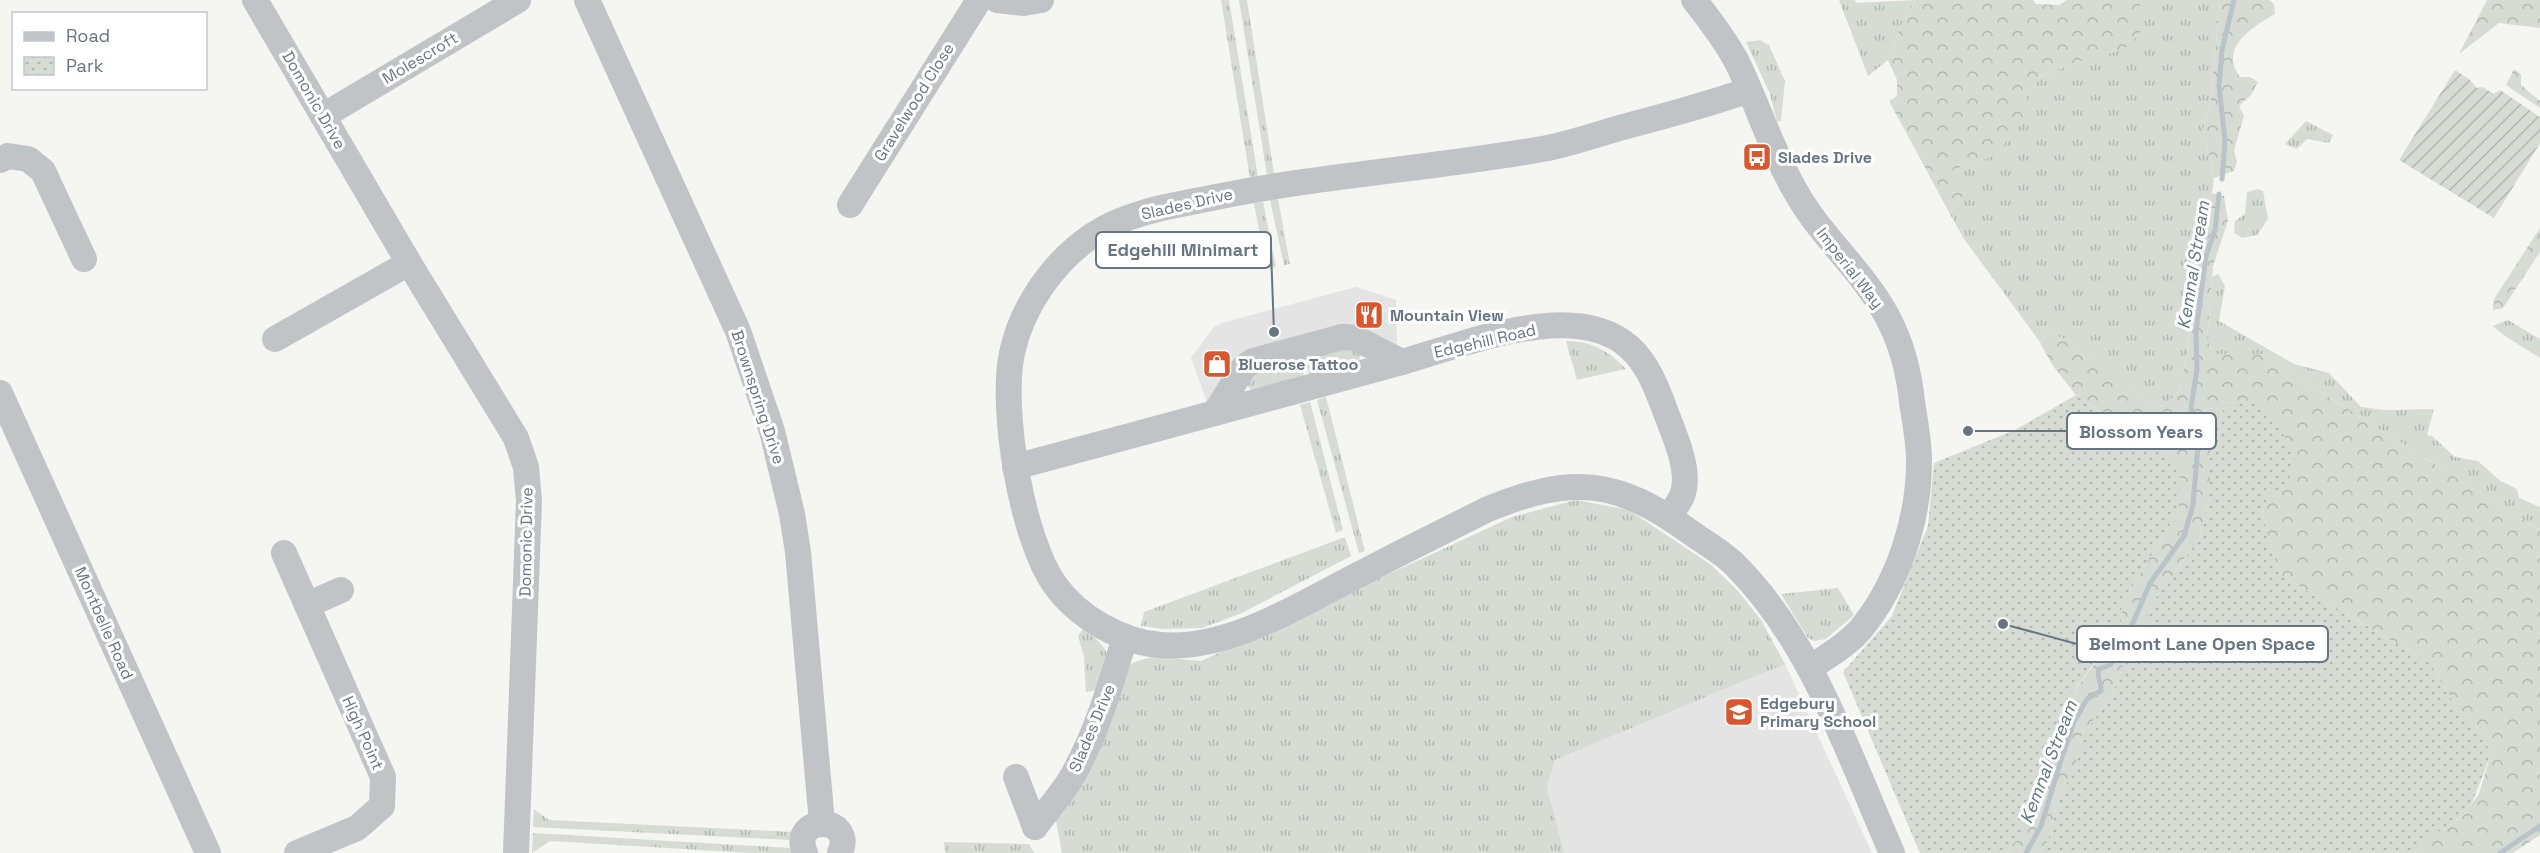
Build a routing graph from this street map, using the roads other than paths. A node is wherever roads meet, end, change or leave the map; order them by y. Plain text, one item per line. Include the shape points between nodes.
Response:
1 (255, 0) edge
2 (518, 0) edge
3 (587, 0) edge
4 (979, 0) edge
5 (997, 0) edge
6 (1041, 0) edge
7 (1694, 0) edge
8 (1749, 90) junction
9 (323, 116) junction
10 (0, 160) edge
11 (850, 205) dead end
12 (84, 259) dead end
13 (410, 263) junction
14 (275, 339) dead end
15 (1402, 363) junction
16 (0, 393) edge
17 (1215, 413) junction
18 (1015, 467) junction
19 (1669, 516) junction
20 (284, 553) dead end
21 (341, 590) dead end
22 (307, 605) junction
23 (1125, 637) junction
24 (1810, 668) junction
25 (1016, 777) dead end
26 (822, 823) junction
27 (208, 853) edge
28 (297, 853) edge
29 (516, 853) edge
30 (805, 853) edge
31 (840, 853) edge
32 (1892, 853) edge

1 - 9 street, Domonic Drive
2 - 9 street, Molescroft
3 - 26 street, Brownspring Drive via 738,331 772,431 798,552
4 - 11 street, Gravelwood Close
5 - 6 street
7 - 8 street, Imperial Way via 1724,41
8 - 18 street, Slades Drive via 1550,147 1263,187 1155,210 1114,223 1077,246 1062,262 1030,305 1020,328 1009,380
8 - 24 street, Imperial Way via 1796,193 1814,221 1868,285 1895,332 1911,379 1917,433 1917,495 1891,584 1860,631
9 - 13 street, Domonic Drive
10 - 12 street via 8,156 28,159 43,171
13 - 14 street
13 - 29 street, Domonic Drive via 516,438 526,467 529,501
15 - 17 street, Edgehill Road
15 - 17 street via 1354,339 1342,338 1253,361 1244,367
15 - 19 street, Edgehill Road via 1534,328 1572,325 1613,335 1644,364 1676,439 1685,477 1683,494
16 - 27 street, Montbelle Road
17 - 18 street, Edgehill Road
18 - 23 street, Slades Drive via 1032,536 1056,586 1100,625
19 - 23 street, Slades Drive via 1635,498 1599,487 1561,488 1519,496 1277,617 1221,639 1160,645
19 - 24 street, Slades Drive via 1735,565 1757,588
20 - 22 street, High Point
21 - 22 street
22 - 28 street, High Point via 382,777 382,806 357,828
23 - 25 street, Slades Drive via 1087,746 1072,776 1035,827
24 - 32 street, Slades Drive
26 - 30 street via 805,833
26 - 31 street via 834,826 841,835

